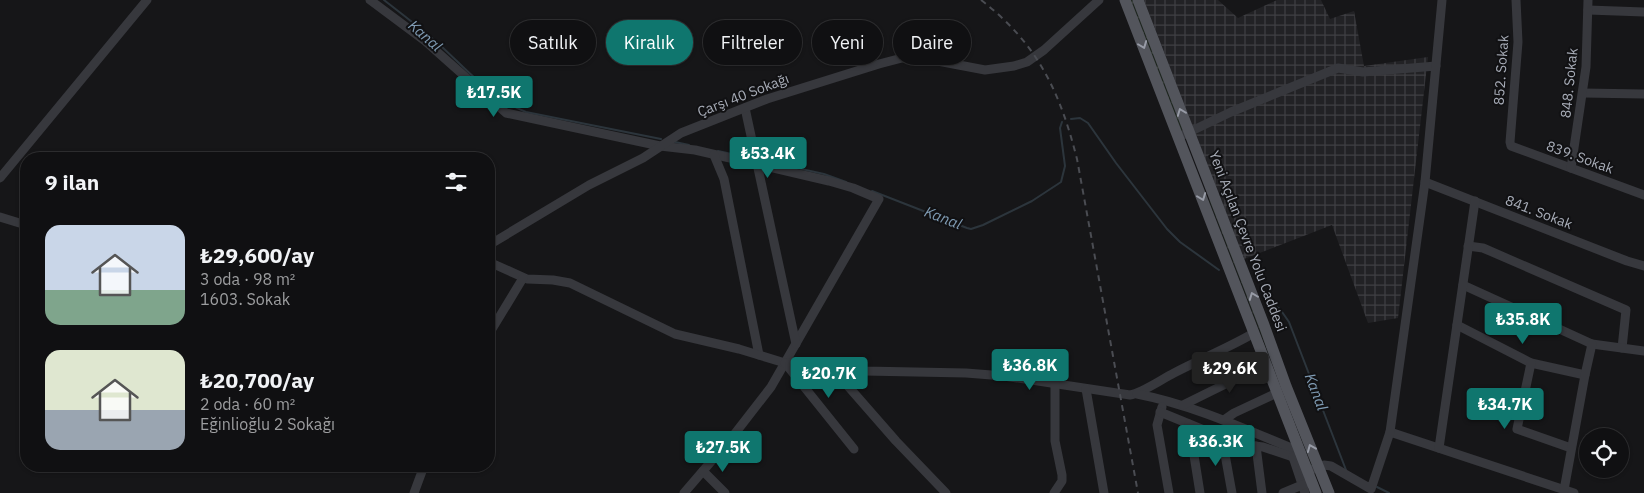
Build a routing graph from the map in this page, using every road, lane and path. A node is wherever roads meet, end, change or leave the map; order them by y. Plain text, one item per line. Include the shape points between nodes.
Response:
1 (147, 0) edge
2 (370, 0) edge
3 (1099, 0) edge
4 (1125, 0) edge
5 (1138, 0) edge
6 (1442, 0) edge
7 (1516, 0) edge
8 (1588, 5) edge
9 (1644, 12) edge
10 (1436, 66) junction
11 (1583, 92) junction
12 (1644, 94) edge
13 (745, 108) junction
14 (1184, 135) junction
15 (1510, 142) joint
16 (660, 146) junction
17 (21, 152) edge
18 (20, 154) edge
19 (714, 155) junction
20 (756, 164) junction
21 (1572, 168) junction
22 (0, 178) edge
23 (1426, 182) junction
24 (1644, 195) edge
25 (1474, 202) junction
26 (0, 217) edge
27 (20, 223) edge
28 (495, 241) edge
29 (1468, 246) junction
30 (495, 265) edge
31 (1644, 266) edge
32 (523, 278) junction
33 (1463, 285) junction
34 (495, 324) edge
35 (1457, 325) junction
36 (1254, 333) junction
37 (796, 344) junction
38 (1592, 344) junction
39 (1622, 348) junction
40 (1644, 351) edge
41 (758, 355) junction
42 (785, 363) junction
43 (1531, 363) junction
44 (1266, 364) junction
45 (833, 369) junction
46 (1584, 376) junction
47 (1055, 384) junction
48 (1086, 389) junction
49 (1277, 393) junction
50 (1137, 394) junction
51 (1164, 400) junction
52 (1183, 405) junction
53 (1160, 412) junction
54 (1224, 420) junction
55 (1189, 424) junction
56 (1390, 432) junction
57 (1222, 438) junction
58 (1256, 446) junction
59 (1440, 448) junction
60 (1571, 448) junction
61 (854, 449) dead end
62 (1297, 454) junction
63 (703, 471) junction
64 (422, 472) edge
65 (1309, 479) edge
66 (1564, 490) junction
67 (414, 493) edge
68 (684, 493) edge
69 (725, 493) edge
70 (946, 493) edge
71 (1054, 493) edge
72 (1104, 493) edge
73 (1169, 493) edge
74 (1200, 493) edge
75 (1232, 493) edge
76 (1262, 493) edge
77 (1283, 493) edge
78 (1316, 493) edge
79 (1329, 493) edge
80 (1574, 493) edge

1 - 17 street
2 - 16 street via 426,41 506,113
3 - 13 street, Çarşı 40 Sokağı via 1040,53 1014,66 985,70 922,58 902,58
4 -> 14 main road, Yeni Açılan Çevre Yolu Caddesi
14 -> 5 main road, Yeni Açılan Çevre Yolu Caddesi
6 - 10 street
7 - 15 street, 852. Sokak via 1518,42
8 - 9 street
8 - 11 street, 848. Sokak
10 - 14 street via 1363,72 1338,68
10 - 23 street
11 - 12 street
11 - 21 street, 848. Sokak
13 - 16 street, Çarşı 40 Sokağı via 681,133
13 - 20 street
14 -> 36 main road, Yeni Açılan Çevre Yolu Caddesi
65 -> 14 main road, Yeni Açılan Çevre Yolu Caddesi via 1286,386 1264,325
15 - 21 street, 839. Sokak via 1512,148
16 - 19 street
16 - 28 street, Çarşı 40 Sokağı
18 - 22 street
19 - 20 street
19 - 41 street via 724,179
20 - 37 street
20 - 37 street via 840,184 879,199
21 - 24 street, 839. Sokak
23 - 25 street, 841. Sokak
23 - 56 street
25 - 29 street
25 - 31 street, 841. Sokak
26 - 27 street
29 - 33 street
29 - 39 street via 1483,248 1626,310
30 - 32 street
32 - 34 street
32 - 41 street via 570,283 675,334
33 - 35 street
33 - 38 street
35 - 43 street
35 - 59 street
36 - 44 main road, Yeni Açılan Çevre Yolu Caddesi
36 - 50 street
37 - 42 street
38 - 39 street
38 - 46 street
39 - 40 street
41 - 42 street
42 - 45 street
42 - 61 street
42 - 63 street via 749,417
43 - 46 street
43 - 60 street via 1517,428
44 - 49 main road, Yeni Açılan Çevre Yolu Caddesi
44 - 52 street
45 - 47 street via 983,374
45 - 70 street
46 - 60 street
47 - 48 street
47 - 71 street via 1055,441 1062,481
48 - 50 street
48 - 72 street
49 - 54 street
49 - 62 main road, Yeni Açılan Çevre Yolu Caddesi
50 - 51 street
51 - 52 street
51 - 53 street
52 - 54 street
53 - 55 street
53 - 73 street via 1157,425
54 - 62 street
55 - 57 street
55 - 74 street
56 - 59 street
56 - 65 street via 1371,489 1328,465
57 - 58 street
57 - 75 street
58 - 62 street
58 - 76 street
59 - 66 street
60 - 66 street
62 - 65 main road, Yeni Açılan Çevre Yolu Caddesi
63 - 68 street
63 - 69 street
64 - 67 street
65 - 77 street
65 - 78 main road, Yeni Açılan Çevre Yolu Caddesi
65 - 79 main road, Yeni Açılan Çevre Yolu Caddesi
66 - 80 street

